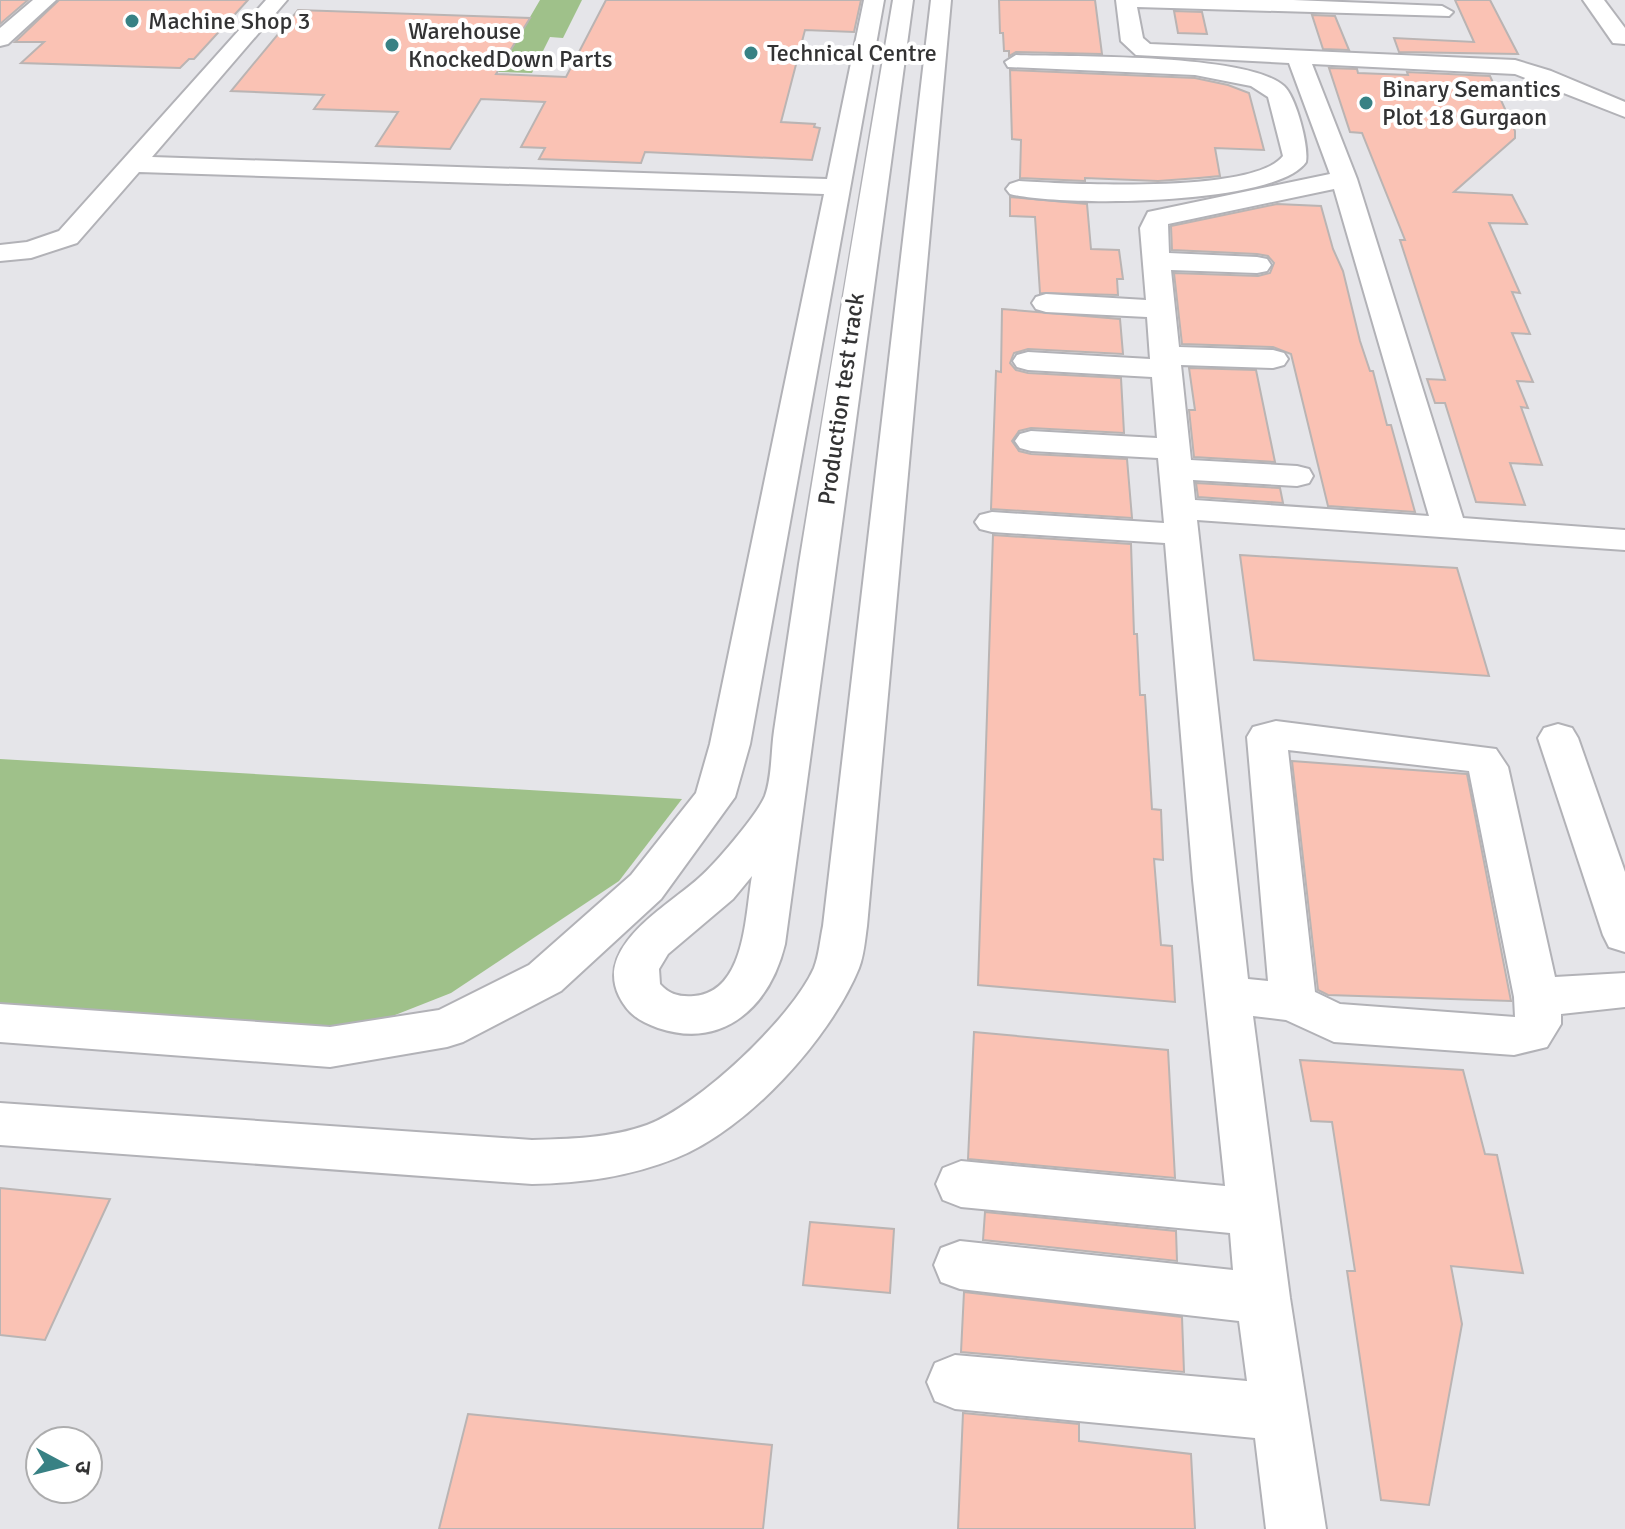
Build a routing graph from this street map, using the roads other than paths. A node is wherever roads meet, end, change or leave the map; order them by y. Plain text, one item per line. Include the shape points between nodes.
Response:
1 (46, 0) edge
2 (277, 0) edge
3 (874, 0) edge
4 (903, 0) edge
5 (941, 0) edge
6 (1127, 0) edge
7 (1151, 0) edge
8 (1595, 2) edge
9 (1625, 5) edge
10 (1445, 20) edge
11 (1621, 38) dead end
12 (0, 39) edge
13 (1297, 55) junction
14 (1016, 62) dead end
15 (1464, 64) junction
16 (1625, 86) edge
17 (1600, 101) junction
18 (1625, 110) edge
19 (133, 164) junction
20 (1344, 179) junction
21 (839, 187) junction
22 (1019, 189) dead end
23 (1123, 196) junction
24 (1157, 218) junction
25 (0, 253) edge
26 (1257, 265) dead end
27 (1142, 290) junction
28 (1046, 303) dead end
29 (1273, 359) dead end
30 (1028, 361) dead end
31 (1164, 362) junction
32 (1031, 441) dead end
33 (1173, 459) junction
34 (1297, 476) dead end
35 (1179, 521) junction
36 (992, 522) dead end
37 (1449, 528) junction
38 (1625, 540) edge
39 (1558, 738) dead end
40 (785, 799) junction
41 (1625, 935) edge
42 (1623, 983) edge
43 (1229, 995) junction
44 (1537, 997) junction
45 (1293, 1002) junction
46 (0, 1023) edge
47 (0, 1124) edge
48 (961, 1184) dead end
49 (1252, 1212) junction
50 (960, 1265) dead end
51 (1263, 1298) junction
52 (955, 1382) dead end
53 (1279, 1412) junction
54 (1296, 1529) edge

1 - 12 street
2 - 19 street
3 - 21 street
4 - 40 street, Production test track
5 - 47 street via 845,926 836,969 807,1015 718,1107 677,1135 580,1161 532,1162
6 - 7 street
6 - 13 street via 1132,41 1144,50
7 - 10 street
8 - 9 street
8 - 11 street
10 - 15 street
13 - 15 street
13 - 20 street
14 - 23 street via 1214,70 1256,79 1276,91 1295,156 1288,167 1213,188
15 - 17 street via 1533,71
16 - 17 street
17 - 18 street
19 - 21 street
19 - 25 street via 68,237 31,250
20 - 24 street
20 - 37 street
21 - 46 street via 730,744 715,797 646,887 545,978 447,1028 330,1047
22 - 23 street
23 - 24 street
24 - 27 street
26 - 27 street
27 - 28 street
27 - 31 street
29 - 31 street
30 - 31 street
31 - 33 street
32 - 33 street
33 - 34 street
33 - 35 street
35 - 36 street via 1134,516
35 - 37 street
35 - 43 street
37 - 38 street
39 - 41 street
40 - 40 street, Production test track via 761,948 749,982 730,1004 707,1014 676,1015 652,1007 635,975 640,956 718,887
42 - 44 street
43 - 45 street
43 - 49 street
44 - 45 street via 1538,1024 1530,1033 1514,1036 1334,1023
44 - 45 street via 1488,767 1482,759 1270,736 1266,743
48 - 49 street
49 - 51 street
50 - 51 street
51 - 53 street
52 - 53 street
53 - 54 street

